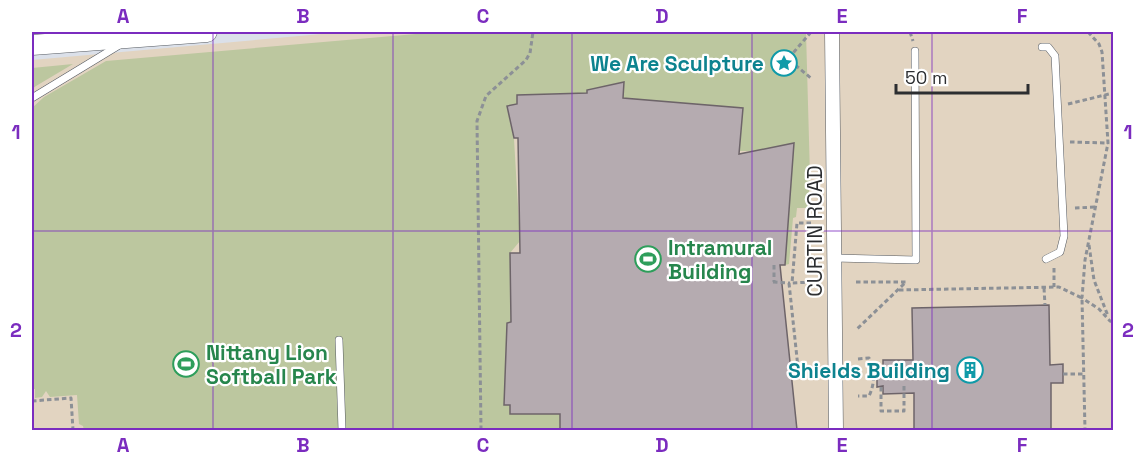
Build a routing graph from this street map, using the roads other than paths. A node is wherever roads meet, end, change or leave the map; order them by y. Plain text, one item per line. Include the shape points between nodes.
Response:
1 (207, 32) edge
2 (832, 32) edge
3 (134, 37) junction
4 (32, 45) edge
5 (1042, 47) dead end
6 (915, 51) dead end
7 (32, 98) edge
8 (834, 258) junction
9 (1046, 259) dead end
10 (339, 340) dead end
11 (342, 430) edge
12 (836, 430) edge

1 - 3 main road
2 - 8 street, CURTIN ROAD
3 - 4 main road
3 - 7 lane
5 - 9 lane via 1048,47 1055,56 1064,246
6 - 8 lane via 916,260
8 - 12 street, CURTIN ROAD
10 - 11 lane

